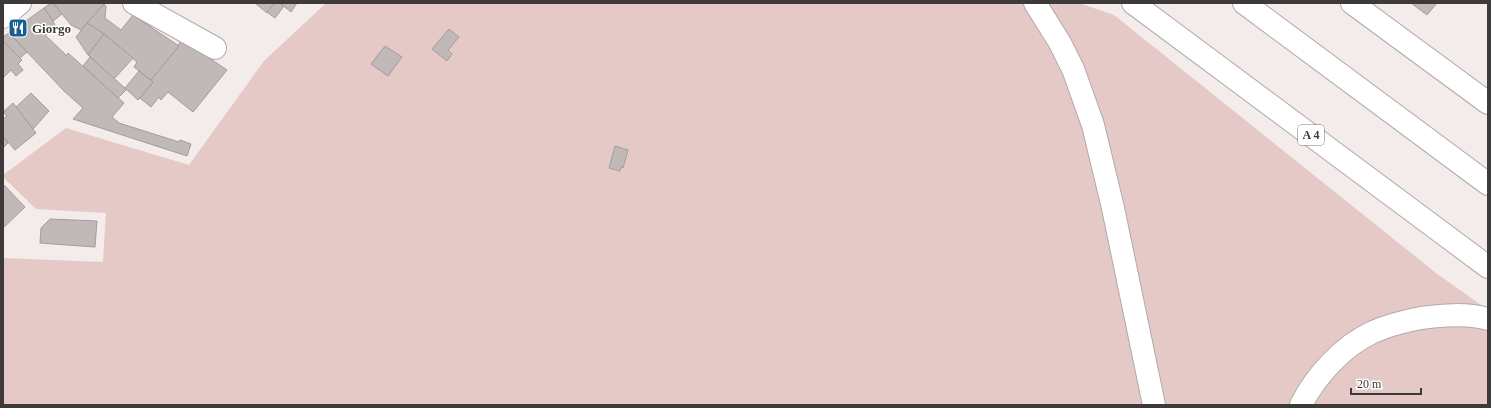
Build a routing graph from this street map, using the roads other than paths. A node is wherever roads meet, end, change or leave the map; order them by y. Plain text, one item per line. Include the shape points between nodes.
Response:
1 (20, 3) edge
2 (134, 3) edge
3 (1035, 3) edge
4 (1133, 3) edge
5 (1244, 3) edge
6 (1352, 3) edge
7 (3, 17) edge
8 (215, 48) dead end
9 (1488, 103) edge
10 (1488, 184) edge
11 (1488, 267) edge
12 (1488, 319) edge
13 (1154, 405) edge
14 (1301, 405) edge

1 - 7 main road
2 - 8 main road
3 - 13 main road via 1070,63 1093,125 1114,208
4 - 11 main road, A 4
5 - 10 main road
6 - 9 main road
12 - 14 main road via 1463,315 1431,317 1404,321 1373,332 1345,350 1332,362 1311,387

